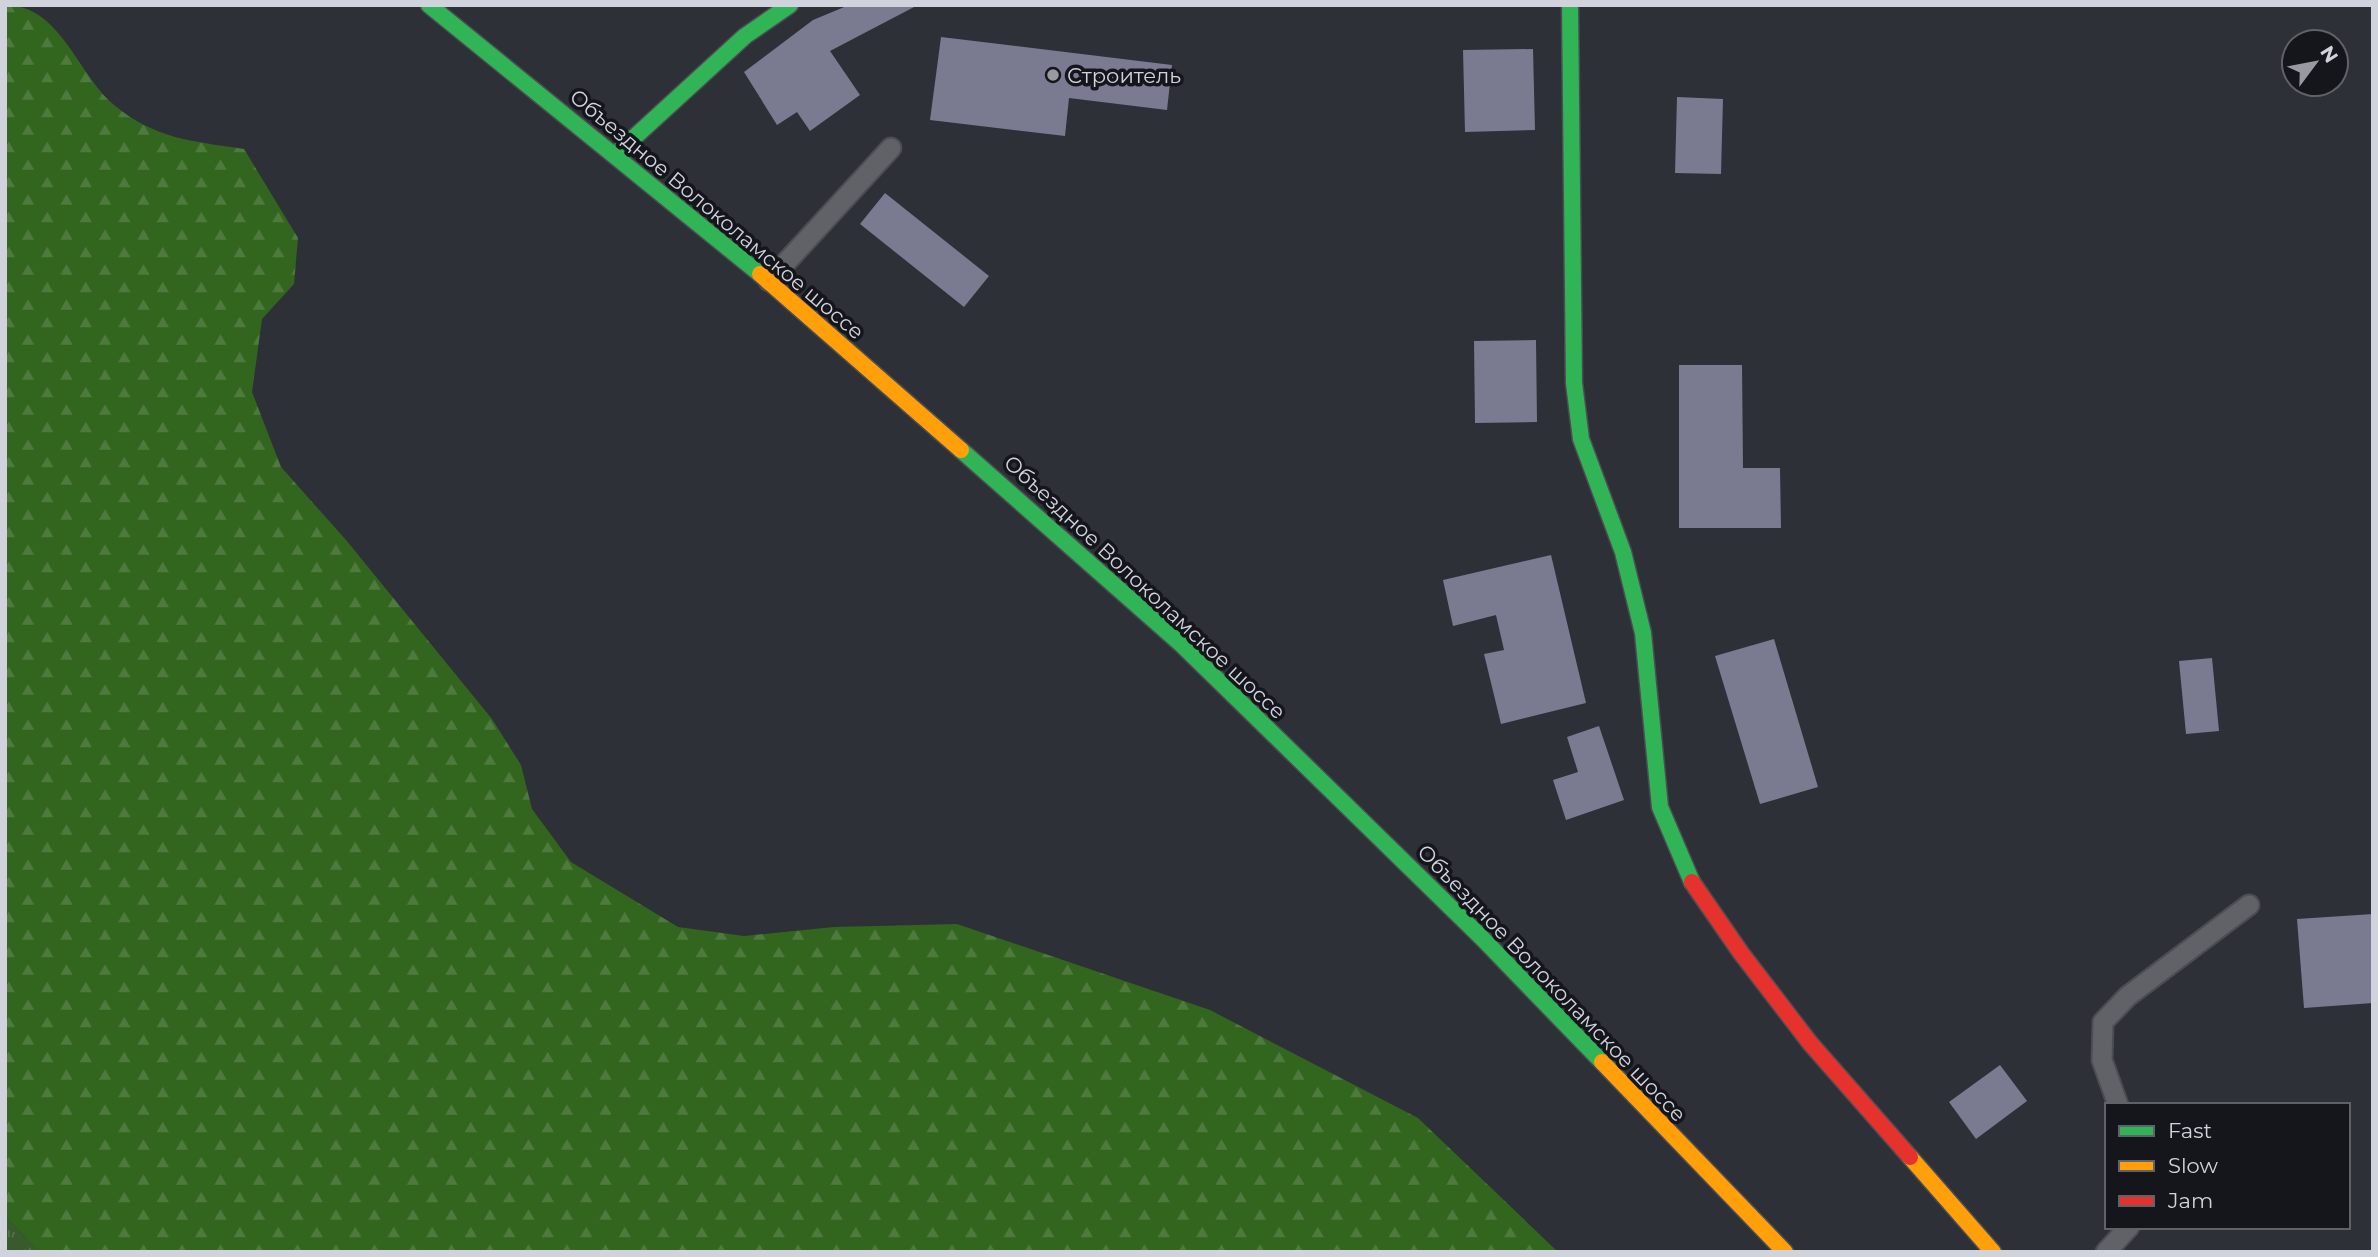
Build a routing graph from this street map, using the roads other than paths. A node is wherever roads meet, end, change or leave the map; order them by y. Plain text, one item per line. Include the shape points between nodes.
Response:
1 (429, 5) edge
2 (790, 5) edge
3 (1570, 5) edge
4 (891, 148) dead end
5 (615, 155) junction
6 (769, 281) junction
7 (2249, 905) dead end
8 (2117, 1103) edge
9 (2127, 1229) edge
10 (1785, 1252) edge
11 (1993, 1252) edge
12 (2106, 1252) edge

1 - 5 main road, Объездное Волоколамское шоссе
2 - 5 main road via 745,36
3 - 11 main road via 1574,383 1581,439 1623,552 1643,633 1661,807 1670,838 1688,876 1810,1042
4 - 6 lane
5 - 6 main road, Объездное Волоколамское шоссе
6 - 10 main road, Объездное Волоколамское шоссе via 1181,644 1482,938
7 - 8 lane via 2128,996 2103,1022 2102,1060
9 - 12 lane

